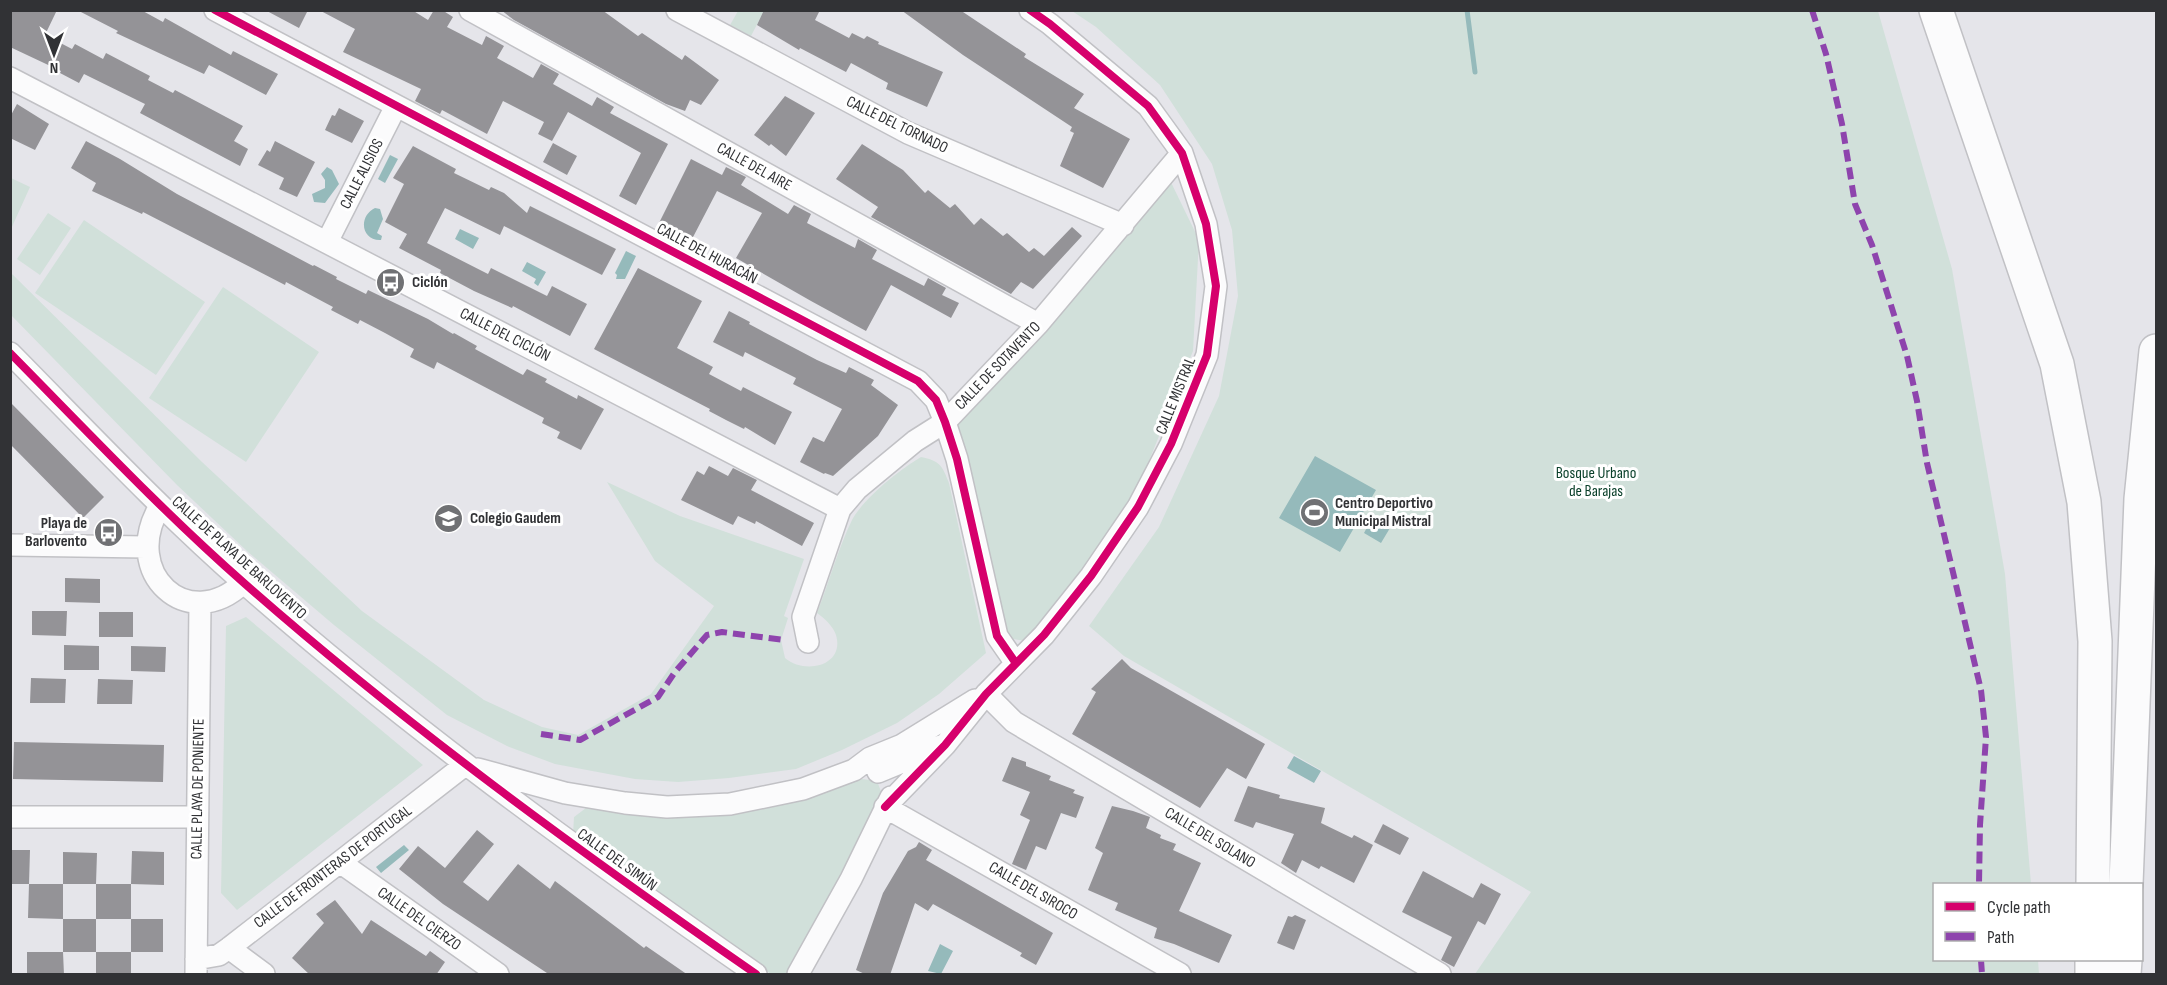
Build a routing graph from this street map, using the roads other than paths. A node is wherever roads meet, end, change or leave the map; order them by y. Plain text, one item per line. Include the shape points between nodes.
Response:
1 (215, 10) edge
2 (470, 10) edge
3 (677, 10) edge
4 (1030, 10) edge
5 (1920, 10) edge
6 (1936, 10) edge
7 (10, 78) edge
8 (396, 106) junction
9 (1182, 153) junction
10 (1123, 225) junction
11 (2012, 235) junction
12 (327, 242) junction
13 (1038, 324) junction
14 (2157, 351) edge
15 (10, 353) edge
16 (945, 422) junction
17 (160, 506) junction
18 (840, 509) junction
19 (10, 545) edge
20 (146, 547) junction
21 (243, 583) junction
22 (200, 603) junction
23 (808, 642) dead end
24 (1015, 662) junction
25 (986, 693) junction
26 (946, 717) junction
27 (945, 745) junction
28 (916, 755) junction
29 (465, 765) junction
30 (854, 770) junction
31 (878, 772) junction
32 (885, 807) junction
33 (10, 817) edge
34 (197, 818) junction
35 (340, 863) junction
36 (2093, 883) edge
37 (2126, 883) edge
38 (229, 948) junction
39 (196, 967) edge
40 (264, 975) edge
41 (498, 975) edge
42 (756, 975) edge
43 (798, 975) edge
44 (1180, 975) edge
45 (1440, 975) edge

1 - 8 street, CALLE DEL HURACÁN
2 - 13 street, CALLE DEL AIRE
3 - 10 street, CALLE DEL TORNADO via 908,133
4 - 9 street, CALLE MISTRAL via 1148,106
5 - 11 highway via 1946,85
6 - 11 highway
7 - 12 street, CALLE DEL CICLÓN
8 - 12 street, CALLE ALISIOS
8 - 16 street, CALLE DEL HURACÁN via 918,381 936,400
9 - 10 street, CALLE DE SOTAVENTO
9 - 24 street, CALLE MISTRAL via 1206,224 1216,285 1208,355 1171,444 1138,507 1061,615
10 - 13 street, CALLE DE SOTAVENTO
11 - 36 highway via 2057,364 2084,502 2095,640
12 - 18 street, CALLE DEL CICLÓN
13 - 16 street, CALLE DE SOTAVENTO
14 - 37 highway via 2141,499
15 - 17 street, CALLE DE PLAYA DE BARLOVENTO
16 - 18 street, CALLE DE SOTAVENTO via 915,441 857,489
16 - 24 street, CALLE DEL HURACÁN via 998,636
17 - 20 street, CALLE DE PLAYA DE BARLOVENTO via 153,517
17 - 21 street, CALLE DE PLAYA DE BARLOVENTO
18 - 23 street, CALLE DE SOTAVENTO via 803,617
19 - 20 street
20 - 22 street via 158,581 181,598
21 - 22 street, CALLE DE PLAYA DE BARLOVENTO via 224,597
21 - 29 street, CALLE DE PLAYA DE BARLOVENTO
22 - 34 street, CALLE PLAYA DE PONIENTE
24 - 25 street, CALLE MISTRAL
25 - 26 street
25 - 27 street
25 - 45 street, CALLE DEL SOLANO via 1014,722
26 - 28 street
26 - 30 street
27 - 28 street
27 - 32 street
28 - 31 street
28 - 32 street
29 - 30 street via 565,793 667,807 751,800 803,789
29 - 35 street, CALLE DE FRONTERAS DE PORTUGAL
29 - 42 street, CALLE DEL SIMÚN
30 - 31 street
31 - 32 street via 891,788
32 - 43 street
32 - 44 street, CALLE DEL SIROCO
33 - 34 street
34 - 39 street, CALLE PLAYA DE PONIENTE
35 - 38 street, CALLE DE FRONTERAS DE PORTUGAL
35 - 41 street, CALLE DEL CIERZO
38 - 39 street, CALLE DE FRONTERAS DE PORTUGAL
38 - 40 street

